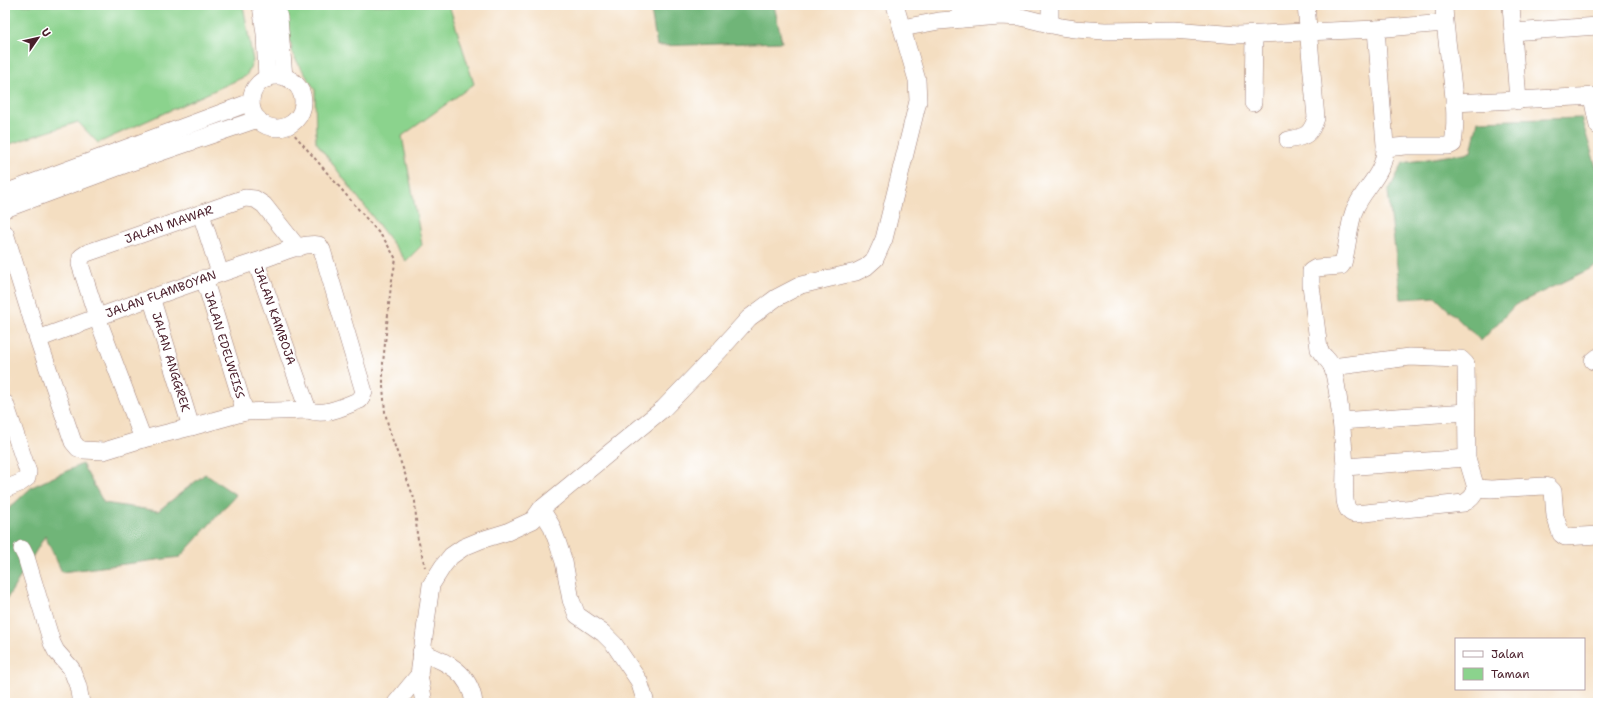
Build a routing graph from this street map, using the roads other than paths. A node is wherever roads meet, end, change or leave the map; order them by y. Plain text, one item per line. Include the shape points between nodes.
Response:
1 (261, 5) edge
2 (276, 5) edge
3 (895, 5) edge
4 (1050, 5) edge
5 (1306, 5) edge
6 (1444, 5) edge
7 (1511, 5) edge
8 (1003, 11) edge
9 (961, 12) edge
10 (1444, 22) junction
11 (1050, 25) junction
12 (1598, 26) edge
13 (902, 28) junction
14 (1376, 29) junction
15 (1309, 31) junction
16 (1513, 32) junction
17 (1254, 35) junction
18 (276, 78) junction
19 (1595, 96) edge
20 (1518, 101) junction
21 (252, 102) junction
22 (1253, 103) dead end
23 (1454, 103) junction
24 (258, 119) junction
25 (1598, 126) edge
26 (1288, 140) dead end
27 (1386, 148) junction
28 (5, 193) edge
29 (5, 209) edge
30 (201, 214) junction
31 (5, 233) edge
32 (298, 248) junction
33 (256, 262) junction
34 (212, 276) junction
35 (152, 298) junction
36 (97, 317) junction
37 (38, 339) junction
38 (1332, 367) junction
39 (5, 403) edge
40 (308, 410) junction
41 (245, 412) junction
42 (1466, 412) junction
43 (1341, 421) junction
44 (191, 427) junction
45 (143, 439) junction
46 (1467, 458) junction
47 (1345, 467) junction
48 (1476, 488) junction
49 (5, 489) edge
50 (541, 509) junction
51 (1598, 535) edge
52 (22, 549) dead end
53 (421, 652) junction
54 (419, 675) junction
55 (81, 703) edge
56 (396, 703) edge
57 (424, 703) edge
58 (474, 703) edge
59 (646, 703) edge

1 - 18 street
2 - 18 street via 279,18
3 - 13 street
4 - 11 street
5 - 15 street
6 - 10 street
7 - 16 street
8 - 9 street
8 - 11 street
9 - 13 street via 939,21
10 - 14 street
10 - 23 street
11 - 17 street via 1105,31 1173,30
12 - 16 street
13 - 50 street via 917,80 918,101 884,239 875,259 856,272 801,285 776,298 749,318 664,408
14 - 15 street
14 - 27 street
15 - 17 street
15 - 26 street via 1316,118 1309,133 1302,138
16 - 20 street
17 - 22 street
18 - 21 street via 259,84
18 - 24 street via 290,80 300,89 303,102 300,116 287,126 278,128 271,128
19 - 20 street
19 - 25 street
20 - 23 street
21 - 24 street via 252,109
21 - 28 street
23 - 27 street via 1452,146
24 - 29 street
27 - 38 street via 1379,173 1354,210 1343,263 1341,266 1316,268 1311,271 1319,349
30 - 32 street, JALAN MAWAR via 245,198 255,199 264,205
30 - 34 street, JALAN EDELWEISS
30 - 36 street, JALAN MAWAR via 81,257 80,264
31 - 37 street
32 - 33 street, JALAN KAMBOJA
32 - 40 street, JALAN KAMBOJA via 312,244 319,245 322,250 364,392 360,400 327,412 316,413
33 - 34 street, JALAN FLAMBOYAN
33 - 40 street, JALAN KAMBOJA
34 - 35 street, JALAN FLAMBOYAN
34 - 41 street, JALAN EDELWEISS
35 - 36 street, JALAN FLAMBOYAN
35 - 44 street, JALAN ANGGREK
36 - 37 street
36 - 45 street, JALAN FLAMBOYAN
37 - 45 street via 73,442 78,448 104,451
38 - 42 street via 1410,358 1461,359 1466,364
38 - 43 street
39 - 49 street via 28,472 27,478
40 - 41 street
41 - 44 street
42 - 43 street
42 - 46 street
43 - 47 street
44 - 45 street
46 - 47 street
46 - 48 street
47 - 48 street via 1346,503 1347,509 1352,513 1464,503 1470,500
48 - 51 street via 1539,485 1550,487 1553,491 1555,516 1560,534 1565,537
50 - 53 street via 533,520 464,547 451,556 430,585
50 - 59 street via 557,541 577,615 614,644 639,681
52 - 55 street via 52,643 71,668
53 - 54 street
53 - 58 street via 442,660 462,676 469,683
54 - 56 street
54 - 57 street

